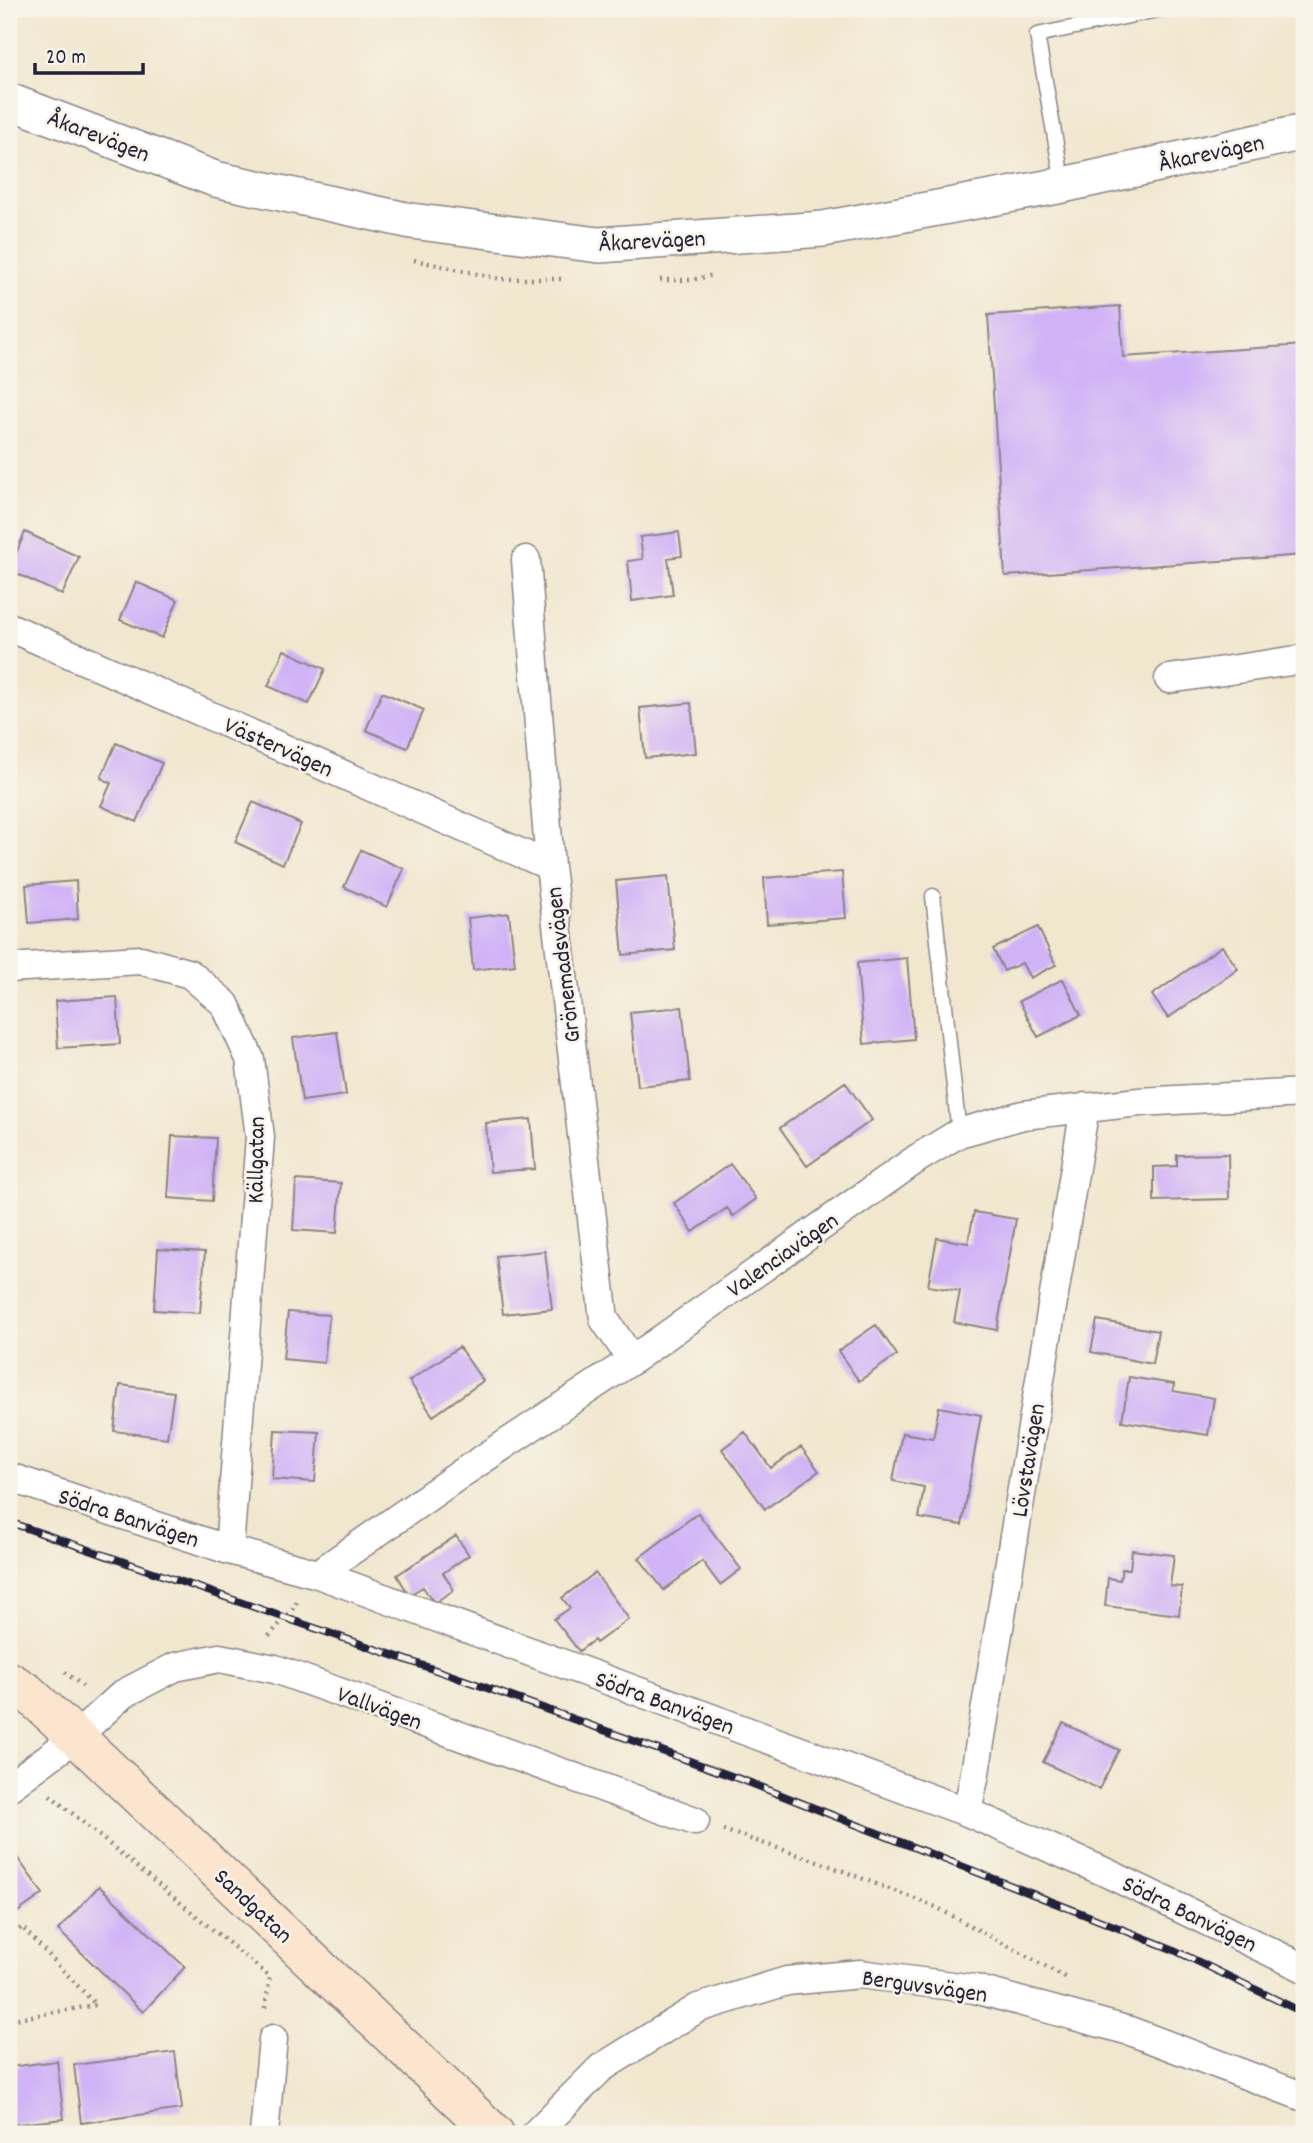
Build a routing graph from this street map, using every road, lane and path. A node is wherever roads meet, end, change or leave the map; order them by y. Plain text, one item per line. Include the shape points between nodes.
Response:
1 (1163, 9) edge
2 (9, 101) edge
3 (1304, 132) edge
4 (1063, 185) junction
5 (526, 560) dead end
6 (9, 626) edge
7 (1304, 659) edge
8 (1168, 679) dead end
9 (550, 866) junction
10 (933, 896) dead end
11 (9, 968) edge
12 (1304, 1093) edge
13 (1085, 1107) junction
14 (959, 1133) junction
15 (632, 1360) junction
16 (9, 1477) edge
17 (229, 1550) junction
18 (318, 1574) junction
19 (246, 1664) junction
20 (9, 1681) edge
21 (76, 1738) junction
22 (18, 1780) edge
23 (967, 1812) junction
24 (695, 1821) joint
25 (9, 1939) edge
26 (1304, 1968) edge
27 (1068, 1979) dead end
28 (9, 2020) edge
29 (272, 2039) joint
30 (1304, 2097) edge
31 (264, 2134) edge
32 (495, 2134) edge
33 (536, 2134) edge

1 - 4 lane via 1037,36
2 - 4 street, Åkarevägen via 215,179 411,221 600,245 823,229
3 - 4 street, Åkarevägen
5 - 9 street, Grönemadsvägen
6 - 9 street, Västervägen
7 - 8 street
9 - 15 street, Grönemadsvägen via 604,1319
10 - 14 lane
11 - 17 street, Källgatan via 141,960 190,974 225,1004 250,1059 260,1137
12 - 13 street, Valenciavägen
13 - 14 street, Valenciavägen via 1023,1115
13 - 23 street, Lövstavägen
14 - 15 street, Valenciavägen
15 - 18 street, Valenciavägen
16 - 17 street, Södra Banvägen
17 - 18 street, Södra Banvägen
18 - 19 path via 303,1584 295,1606
18 - 23 street, Södra Banvägen
19 - 21 street, Vallvägen via 219,1658 175,1667 122,1694
19 - 24 street, Vallvägen via 275,1669
20 - 21 main road, Sandgatan
21 - 22 street, Vallvägen
21 - 32 main road, Sandgatan
22 - 29 path via 44,1791 270,1977 264,2010
23 - 26 street, Södra Banvägen via 1105,1872
24 - 27 path via 936,1907
25 - 28 path via 22,1927 96,2005
29 - 31 street
30 - 33 street, Berguvsvägen via 1130,2031 975,1989 860,1974 787,1981 698,2008 601,2068

